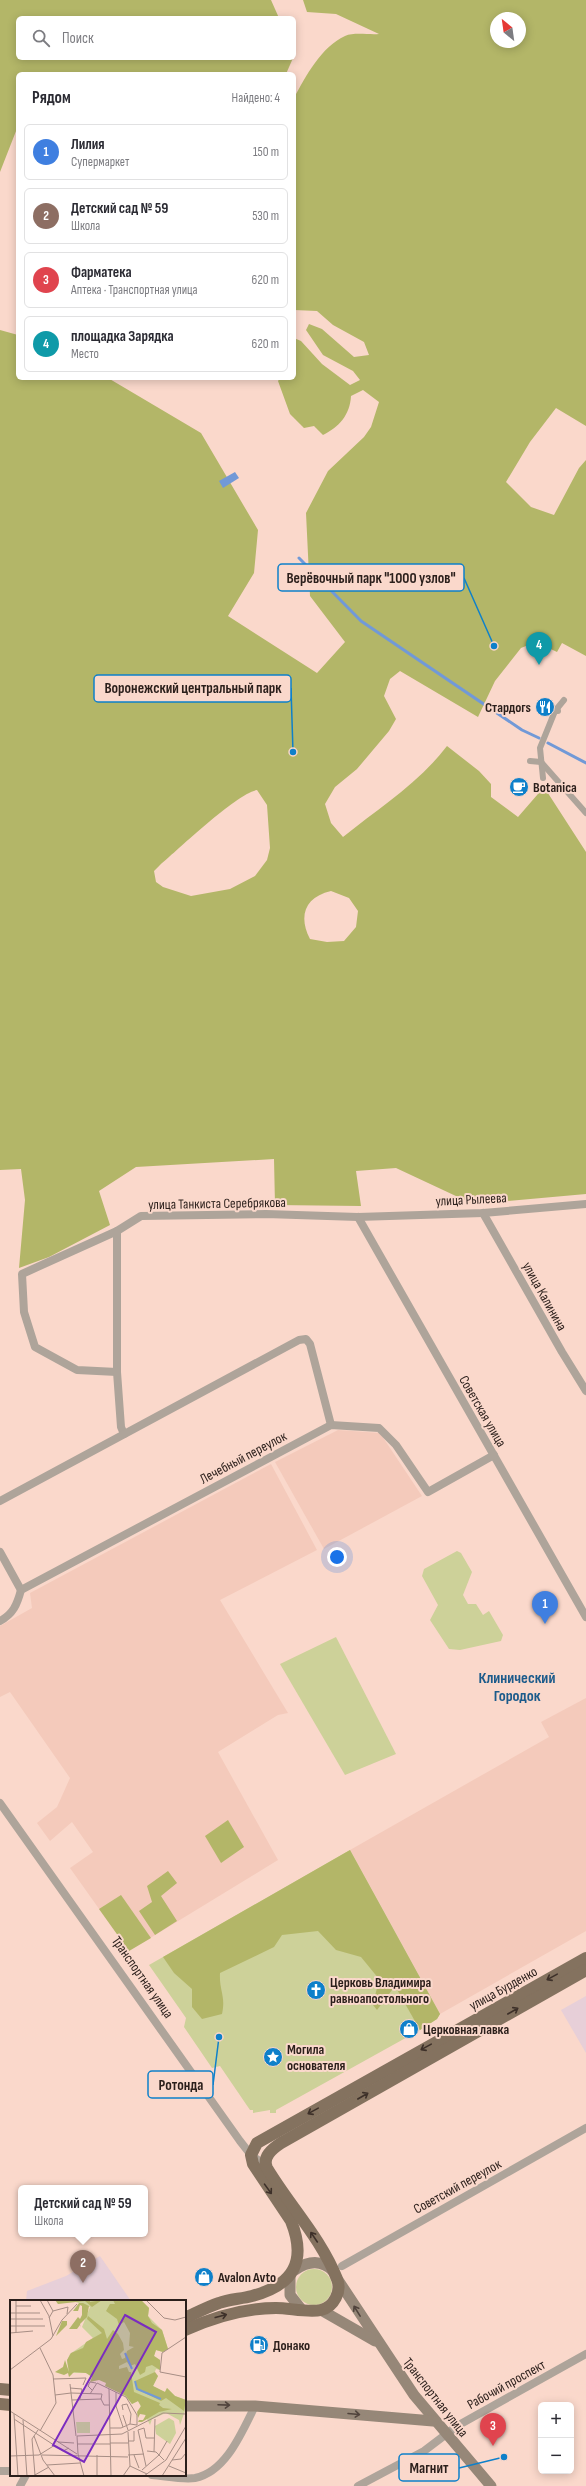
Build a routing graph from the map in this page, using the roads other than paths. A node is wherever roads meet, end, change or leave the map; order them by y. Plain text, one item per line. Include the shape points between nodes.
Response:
1 (564, 700) dead end
2 (551, 705) dead end
3 (557, 711) junction
4 (555, 719) dead end
5 (530, 761) dead end
6 (541, 762) junction
7 (533, 768) dead end
8 (543, 778) dead end
9 (586, 813) edge
10 (586, 1204) edge
11 (483, 1213) junction
12 (358, 1218) junction
13 (117, 1231) junction
14 (117, 1372) junction
15 (586, 1391) edge
16 (331, 1425) junction
17 (124, 1434) junction
18 (494, 1455) junction
19 (0, 1501) edge
20 (0, 1552) edge
21 (21, 1590) junction
22 (586, 1617) edge
23 (0, 1621) edge
24 (0, 1803) edge
25 (586, 1958) edge
26 (586, 1970) edge
27 (586, 2128) edge
28 (252, 2155) junction
29 (265, 2165) junction
30 (338, 2272) junction
31 (293, 2273) junction
32 (302, 2309) junction
33 (321, 2310) junction
34 (186, 2318) edge
35 (186, 2330) edge
36 (377, 2342) junction
37 (586, 2354) edge
38 (0, 2389) edge
39 (10, 2390) edge
40 (0, 2404) edge
41 (10, 2405) edge
42 (186, 2406) edge
43 (255, 2406) junction
44 (433, 2421) junction
45 (444, 2434) junction
46 (25, 2476) edge
47 (166, 2476) edge
48 (20, 2486) edge
49 (358, 2486) edge
50 (491, 2486) edge

1 - 3 street
2 - 3 street
3 - 4 street
3 - 6 street via 540,748
5 - 6 street
6 - 7 street
6 - 8 street
6 - 9 street
10 - 11 street, улица Рылеева
11 - 12 street, улица Рылеева
11 - 15 street, улица Калинина
12 - 13 street, улица Танкиста Серебрякова via 266,1214 141,1216
12 - 18 street, Советская улица
13 - 14 street
13 - 14 street, улица Танкиста Серебрякова via 22,1274 24,1312 35,1347 77,1370
14 - 17 street via 121,1427
16 - 17 street via 310,1344 306,1340 292,1344
16 - 18 street via 378,1428 396,1445 428,1492
16 - 21 street, Лечебный переулок
17 - 19 street
18 - 22 street, Советская улица
20 - 21 street
21 - 23 street via 18,1603 10,1615
24 - 28 street, Транспортная улица
25 -> 28 main road, улица Бурденко via 257,2143
29 -> 26 main road, улица Бурденко via 269,2153 280,2143
27 - 30 street, Советский переулок
28 - 29 street, Транспортная улица
28 -> 31 main road via 256,2171 291,2221 295,2231 298,2256
30 -> 29 main road
30 - 31 main road via 322,2263 313,2262 303,2264
30 - 33 main road via 338,2292 335,2299
36 -> 30 main road, Транспортная улица
31 - 32 main road via 290,2295
31 - 34 main road via 260,2293 220,2303
32 - 33 main road, Транспортная улица
35 -> 32 main road, Транспортная улица via 210,2319 236,2312 274,2308
33 - 36 main road, Транспортная улица
36 - 44 main road, Транспортная улица
37 - 45 street, Рабочий проспект
38 - 39 main road
40 - 41 main road
42 -> 43 main road
43 -> 44 main road
43 - 47 street via 221,2464 194,2478
44 - 45 main road, Транспортная улица
45 - 49 street, Рабочий проспект via 424,2451
45 - 50 main road, Транспортная улица
46 - 48 street

